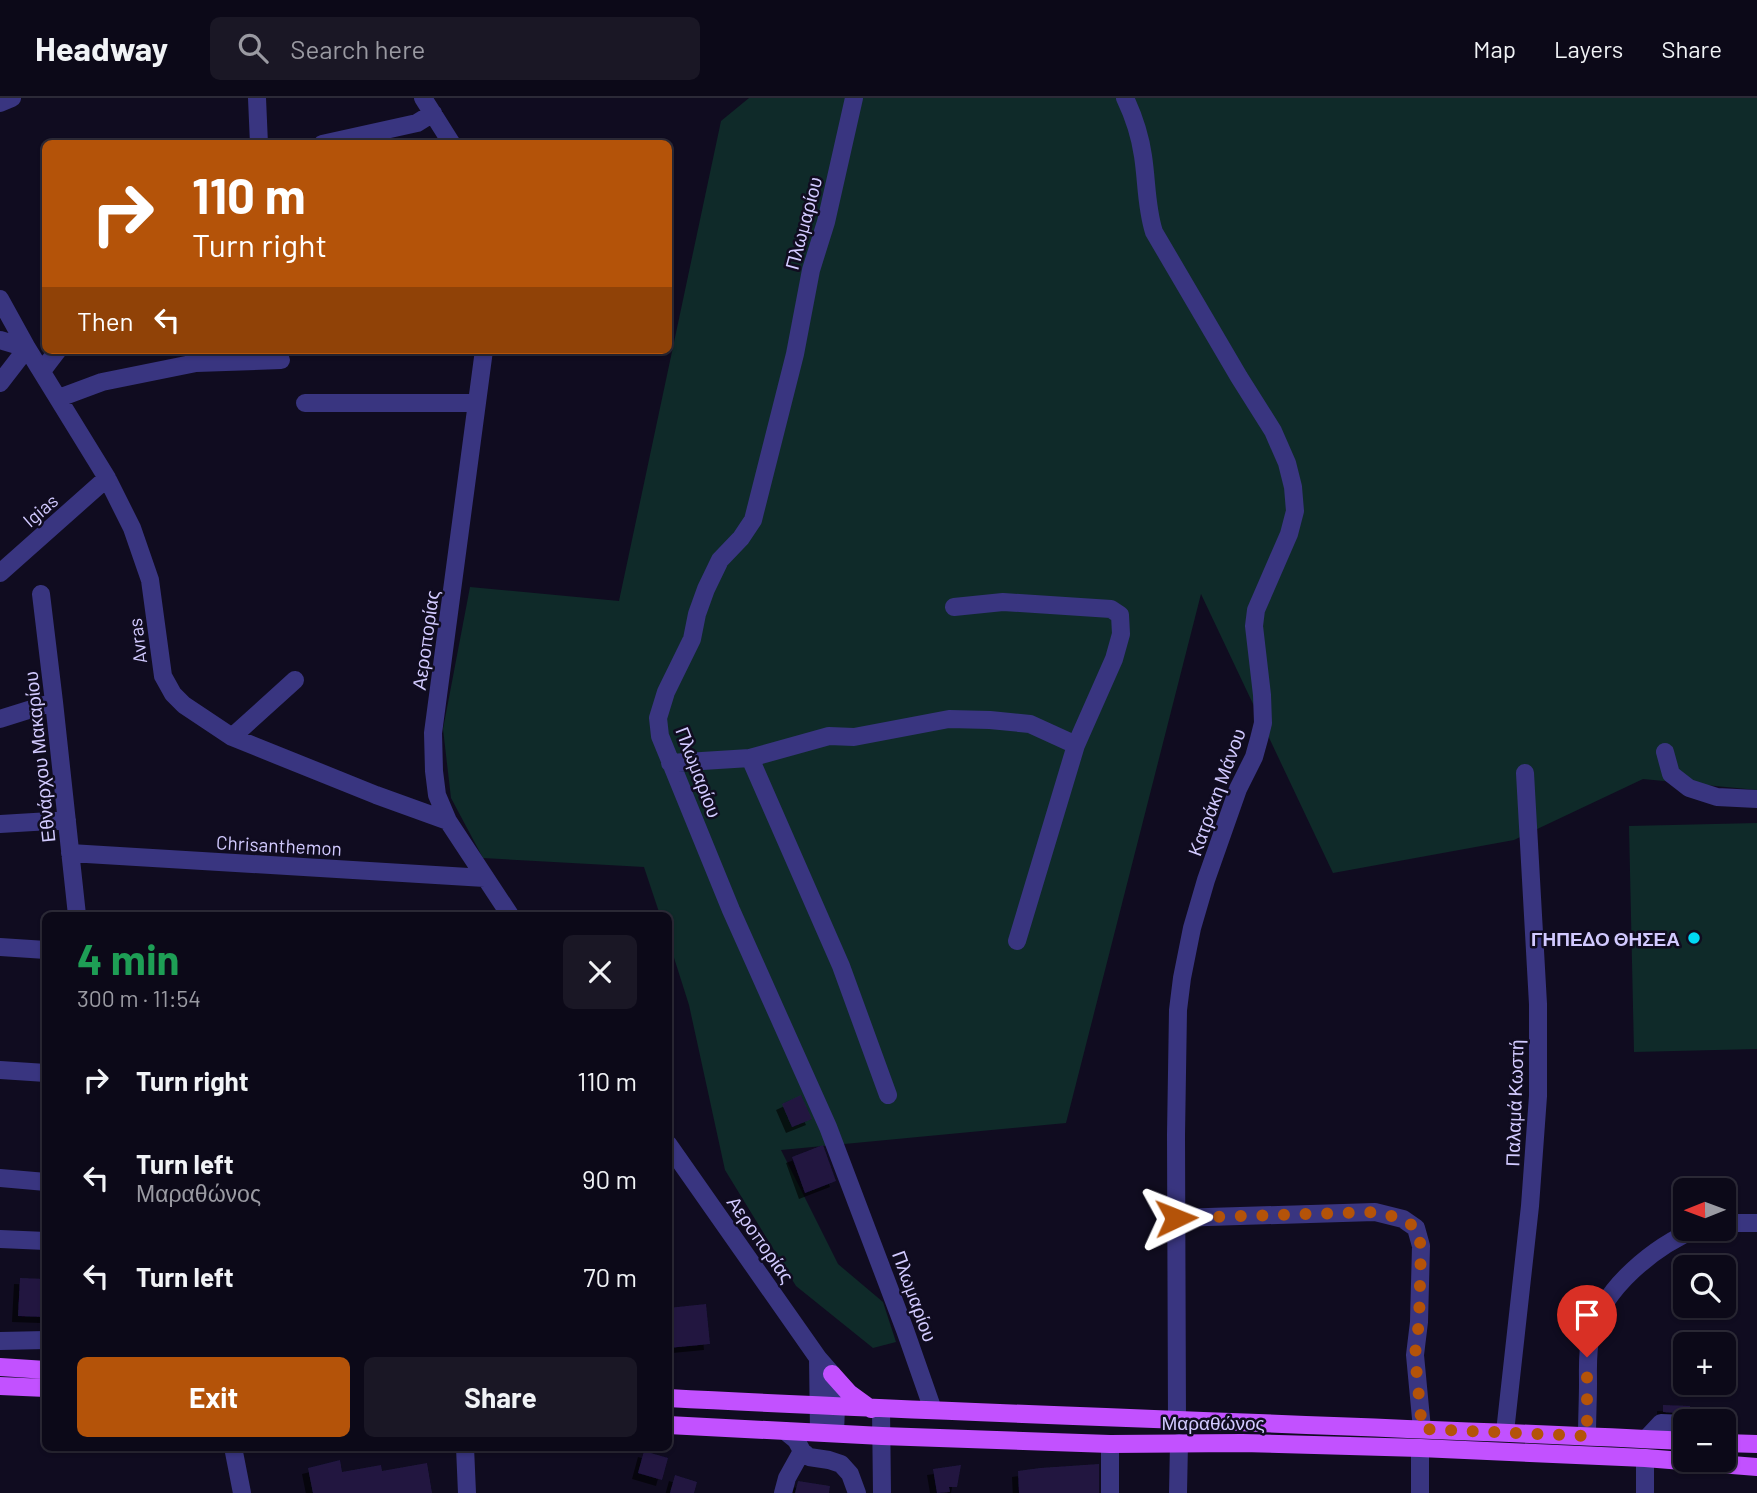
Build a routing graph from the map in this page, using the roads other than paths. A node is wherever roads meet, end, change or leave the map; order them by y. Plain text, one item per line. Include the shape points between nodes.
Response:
1 (12, 98) edge
2 (257, 98) edge
3 (854, 98) edge
4 (1125, 98) edge
5 (0, 103) edge
6 (428, 105) edge
7 (259, 140) edge
8 (340, 140) edge
9 (450, 140) edge
10 (0, 299) edge
11 (0, 340) edge
12 (27, 348) junction
13 (55, 354) edge
14 (483, 354) edge
15 (281, 360) dead end
16 (42, 371) junction
17 (0, 383) edge
18 (59, 398) junction
19 (305, 403) dead end
20 (477, 403) junction
21 (107, 478) junction
22 (0, 573) edge
23 (41, 594) dead end
24 (954, 607) dead end
25 (295, 680) dead end
26 (54, 702) junction
27 (0, 719) edge
28 (232, 737) junction
29 (1076, 745) junction
30 (1665, 752) dead end
31 (750, 758) junction
32 (670, 763) junction
33 (1525, 774) dead end
34 (1757, 799) edge
35 (67, 820) junction
36 (448, 821) junction
37 (0, 824) edge
38 (70, 853) junction
39 (485, 878) junction
40 (77, 912) edge
41 (508, 912) edge
42 (1017, 941) dead end
43 (0, 947) edge
44 (42, 950) edge
45 (0, 1070) edge
46 (42, 1073) edge
47 (888, 1095) dead end
48 (672, 1149) edge
49 (0, 1178) edge
50 (42, 1182) edge
51 (1176, 1218) junction
52 (1736, 1223) edge
53 (1757, 1223) edge
54 (0, 1239) edge
55 (42, 1241) edge
56 (1675, 1241) edge
57 (42, 1340) edge
58 (0, 1341) edge
59 (818, 1358) junction
60 (0, 1367) edge
61 (42, 1370) edge
62 (832, 1374) junction
63 (0, 1386) edge
64 (42, 1388) edge
65 (672, 1398) edge
66 (828, 1406) junction
67 (876, 1409) junction
68 (933, 1410) junction
69 (1177, 1420) junction
70 (1673, 1424) edge
71 (672, 1425) edge
72 (1422, 1429) junction
73 (785, 1431) junction
74 (827, 1432) junction
75 (1505, 1432) junction
76 (882, 1436) junction
77 (1587, 1436) junction
78 (1646, 1439) junction
79 (1673, 1440) edge
80 (1179, 1443) junction
81 (1736, 1443) edge
82 (1110, 1444) junction
83 (1757, 1444) edge
84 (1420, 1448) junction
85 (234, 1451) edge
86 (465, 1451) edge
87 (802, 1451) junction
88 (1645, 1458) junction
89 (1757, 1467) edge
90 (242, 1493) edge
91 (467, 1493) edge
92 (783, 1493) edge
93 (857, 1493) edge
94 (882, 1493) edge
95 (1110, 1493) edge
96 (1178, 1493) edge
97 (1420, 1493) edge
98 (1644, 1493) edge

1 - 5 street
2 - 7 street
3 - 32 street, Πλωμαρίου via 753,520 720,560 658,718
4 - 51 street, Κατράκη Μάνου via 1138,132 1154,232 1273,431 1287,463 1295,511 1256,610 1262,695 1259,739 1206,880 1182,978
6 - 8 street via 417,123
6 - 9 street
10 - 12 street, Avras
11 - 12 street
12 - 16 street, Avras
12 - 17 street
13 - 16 street
14 - 20 street, Αεροπορίας
15 - 18 street via 197,363 102,382
16 - 18 street, Avras
18 - 21 street, Avras
19 - 20 street
20 - 36 street, Αεροπορίας via 433,733 437,795
21 - 22 street, Igias
21 - 28 street, Avras via 132,528 150,580 163,676 184,705
23 - 26 street, Εθνάρχου Μακαρίου
24 - 29 street via 1003,602 1111,609 1120,615 1121,634 1114,659
25 - 28 street
26 - 27 street
26 - 35 street, Εθνάρχου Μακαρίου
28 - 36 street, Avras
29 - 31 street via 1030,724 949,719 854,737 829,736
29 - 42 street
30 - 34 street via 1671,774 1689,788 1717,797
31 - 32 street
31 - 47 street via 841,966
32 - 68 street, Πλωμαρίου via 828,1127
33 - 75 street, Παλαμά Κωστή via 1538,1004 1538,1096
35 - 37 street
35 - 38 street, Εθνάρχου Μακαρίου
36 - 39 street, Αεροπορίας
38 - 39 street, Chrisanthemon
38 - 40 street, Εθνάρχου Μακαρίου
39 - 41 street, Αεροπορίας
43 - 44 street
45 - 46 street
48 - 59 street, Αεροπορίας
49 - 50 street
51 - 69 street, Κατράκη Μάνου
51 - 72 street via 1375,1212 1403,1219 1416,1228 1421,1246 1415,1355
52 - 53 street
54 - 55 street
56 - 77 street via 1642,1262 1603,1306 1587,1357
57 - 58 street
59 - 62 street, Αεροπορίας
59 - 66 street
60 - 61 main road
62 - 66 street
62 - 67 main road via 849,1393
63 - 64 main road
65 - 66 main road, Μαραθώνος
66 - 67 main road, Μαραθώνος
66 - 74 street
67 - 68 main road, Μαραθώνος
67 - 76 street
68 - 69 main road, Μαραθώνος
69 - 72 main road, Μαραθώνος
70 - 78 street via 1661,1423
71 - 73 main road, Μαραθώνος
72 - 75 main road, Μαραθώνος
73 - 74 main road, Μαραθώνος
73 - 87 street
74 - 76 main road, Μαραθώνος
75 - 77 main road, Μαραθώνος
76 - 82 main road, Μαραθώνος
76 - 94 street
77 - 78 main road, Μαραθώνος
78 - 79 main road, Μαραθώνος
80 - 82 main road, Μαραθώνος
80 - 84 main road, Μαραθώνος
80 - 96 street
81 - 83 main road
82 - 95 street
84 - 88 main road, Μαραθώνος
84 - 97 street
85 - 90 street
86 - 91 street
87 - 92 street
87 - 93 street via 841,1464
88 - 89 main road, Μαραθώνος
88 - 98 street

